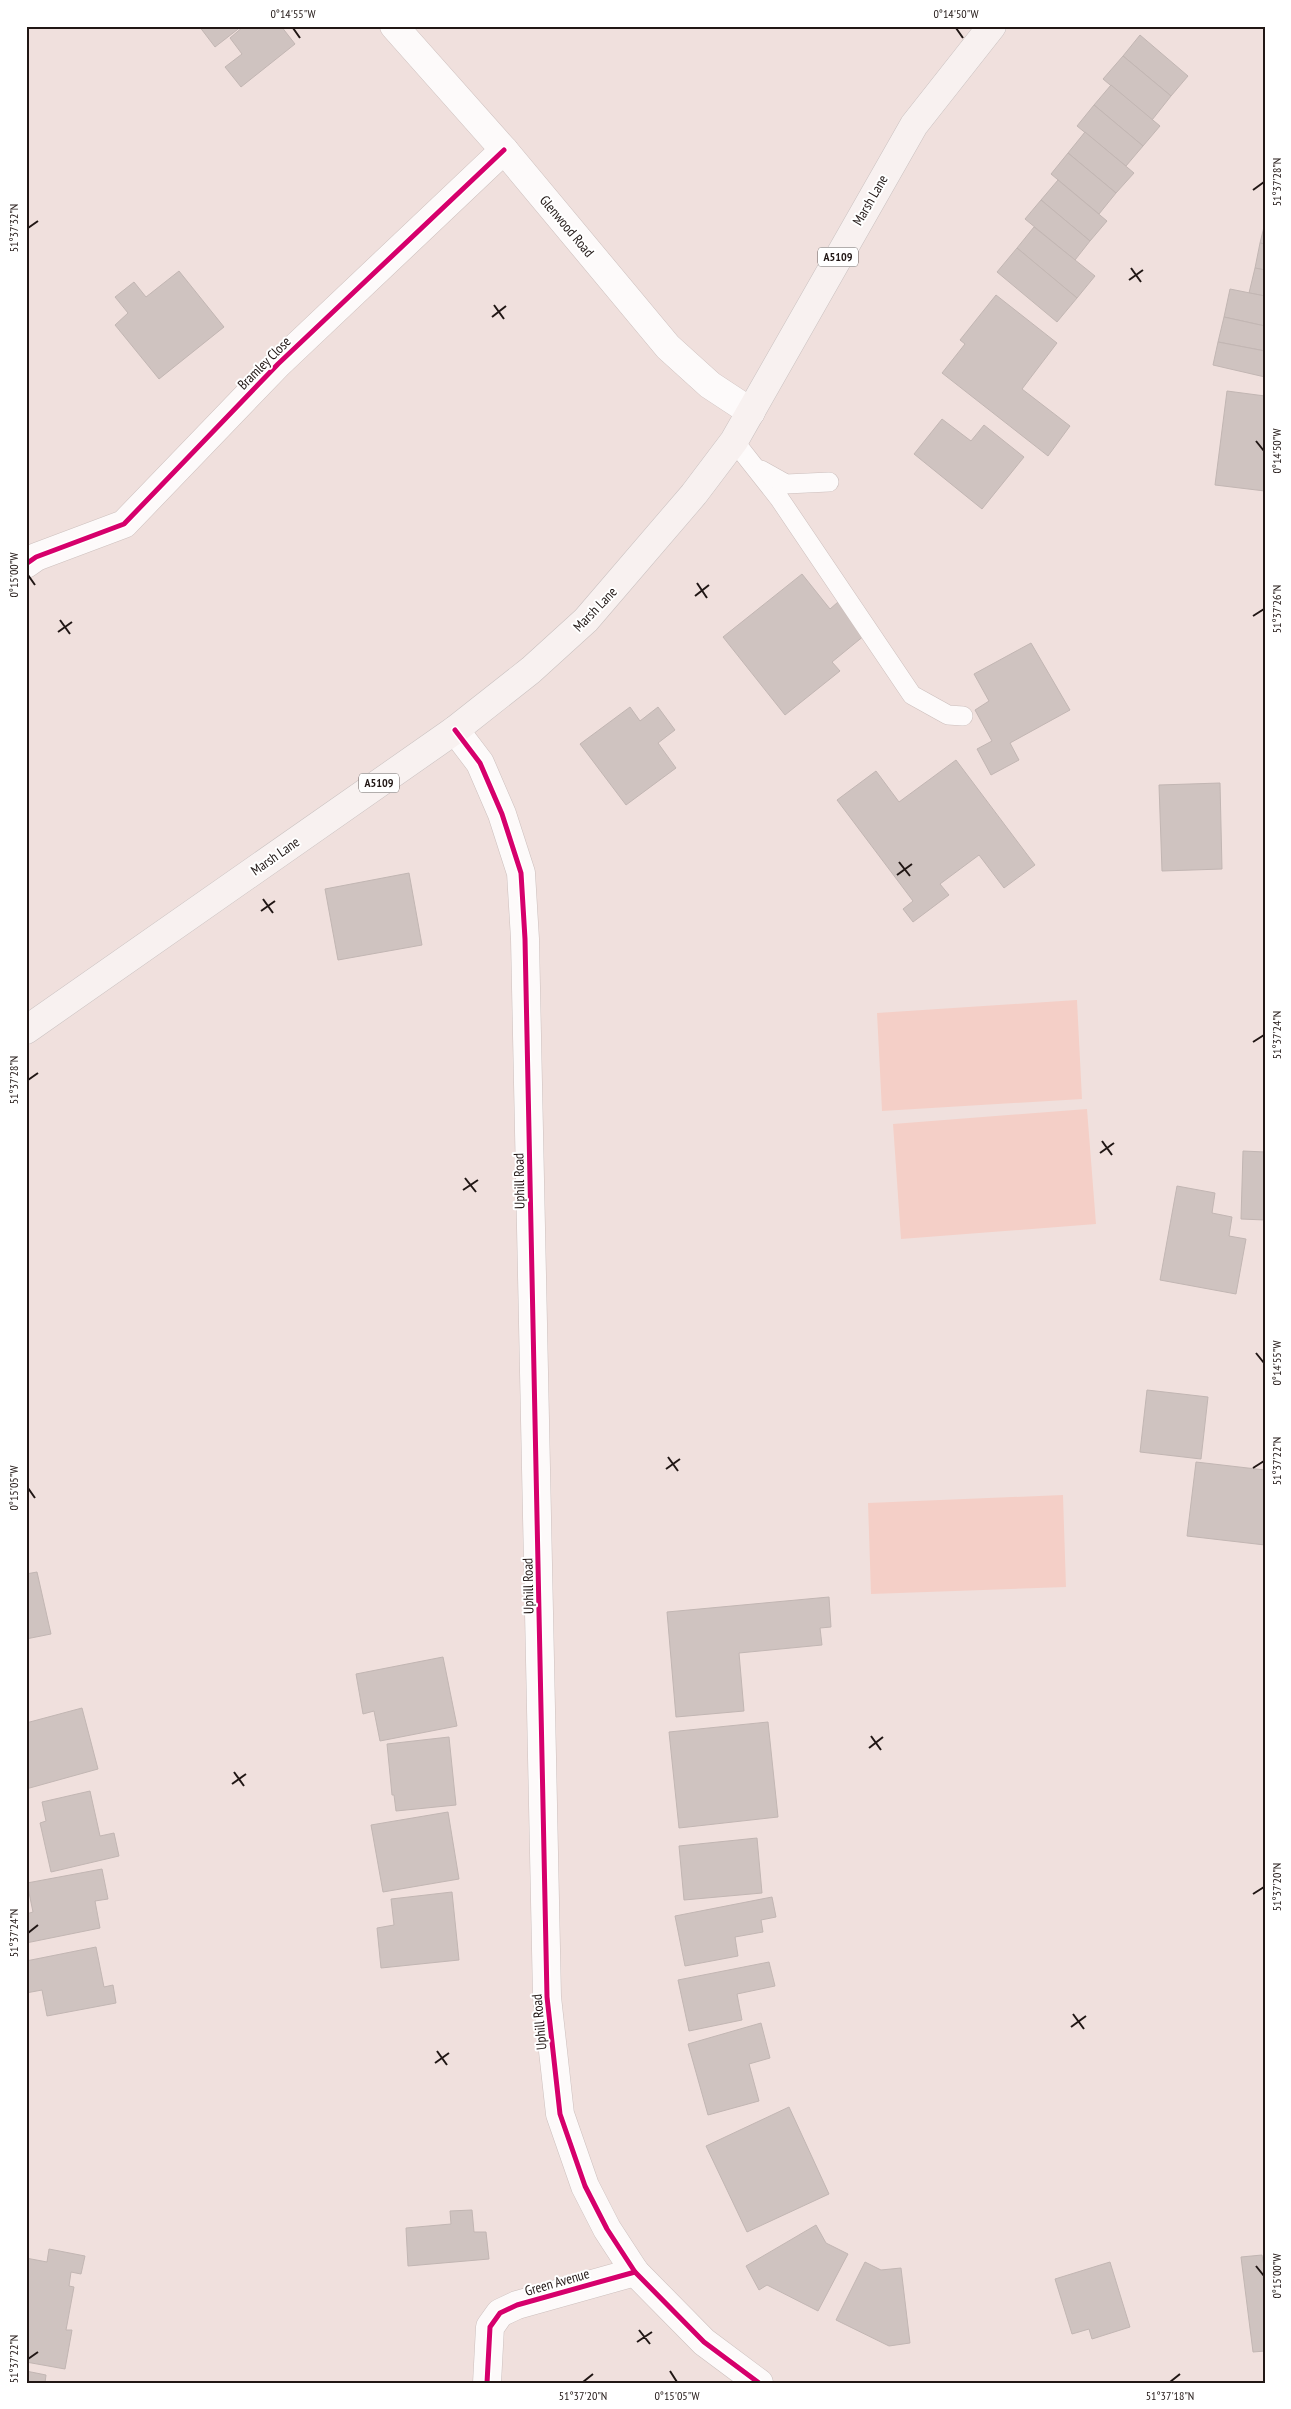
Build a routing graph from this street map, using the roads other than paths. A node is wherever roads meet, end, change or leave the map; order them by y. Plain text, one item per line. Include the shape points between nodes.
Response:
1 (394, 26) edge
2 (992, 26) edge
3 (504, 150) junction
4 (752, 412) junction
5 (734, 441) junction
6 (753, 466) junction
7 (829, 482) dead end
8 (26, 564) edge
9 (963, 716) dead end
10 (455, 730) junction
11 (26, 1030) edge
12 (635, 2272) junction
13 (487, 2383) edge
14 (759, 2383) edge

1 - 3 street, Glenwood Road
2 - 4 main road, Marsh Lane / A5109 via 914,125
3 - 4 street, Glenwood Road via 668,347 710,385
3 - 8 street, Bramley Close via 278,364 124,524 36,557
4 - 5 main road, Marsh Lane / A5109
5 - 6 lane
5 - 10 main road, Marsh Lane / A5109 via 694,494 586,620 531,670
6 - 7 lane via 786,484
6 - 9 lane via 779,498 912,695 948,715
10 - 11 main road, Marsh Lane / A5109
10 - 12 street, Uphill Road via 480,763 502,814 521,873 547,1997 560,2114 585,2186 607,2229
12 - 13 street, Green Avenue via 517,2305 500,2313 490,2327
12 - 14 street, Uphill Road via 704,2342

